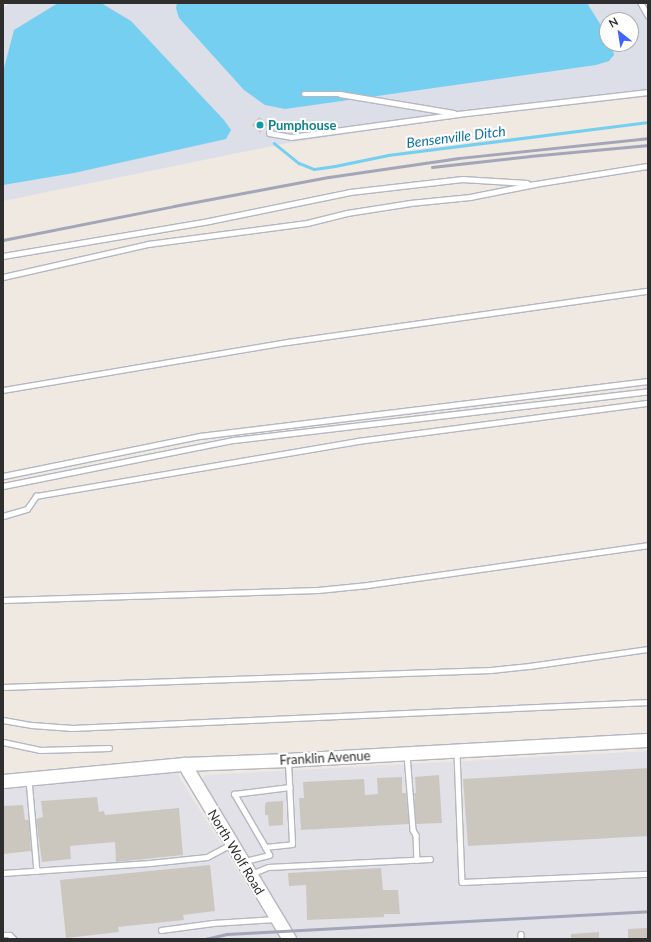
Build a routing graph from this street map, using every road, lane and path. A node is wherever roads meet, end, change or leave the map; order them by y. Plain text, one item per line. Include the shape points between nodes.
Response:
1 (641, 3) edge
2 (648, 15) edge
3 (648, 92) edge
4 (304, 94) dead end
5 (458, 114) junction
6 (269, 133) dead end
7 (648, 166) edge
8 (535, 184) junction
9 (3, 256) edge
10 (3, 277) edge
11 (648, 291) edge
12 (648, 381) edge
13 (3, 390) edge
14 (648, 391) edge
15 (648, 402) edge
16 (3, 476) edge
17 (3, 486) edge
18 (3, 516) edge
19 (648, 545) edge
20 (3, 600) edge
21 (648, 649) edge
22 (3, 687) edge
23 (648, 702) edge
24 (3, 720) edge
25 (648, 740) edge
26 (3, 742) edge
27 (109, 748) dead end
28 (457, 750) junction
29 (407, 753) junction
30 (288, 760) junction
31 (184, 764) junction
32 (29, 778) junction
33 (3, 781) edge
34 (290, 787) junction
35 (231, 844) junction
36 (265, 847) junction
37 (430, 859) dead end
38 (417, 860) junction
39 (242, 862) junction
40 (37, 871) junction
41 (3, 873) edge
42 (648, 874) edge
43 (250, 875) junction
44 (277, 919) junction
45 (162, 930) dead end
46 (3, 935) edge
47 (14, 939) edge
48 (289, 939) edge

1 - 2 lane
3 - 5 lane
4 - 5 lane via 340,94
5 - 6 lane via 291,137
7 - 8 lane
8 - 9 lane via 462,179 350,192 209,221
8 - 10 lane via 347,213 307,222 148,244
11 - 13 lane via 288,342
12 - 16 lane via 200,436
14 - 17 lane via 234,440
15 - 18 lane via 358,440 36,496 28,509
19 - 20 lane via 368,586 318,590
21 - 22 lane via 491,670
23 - 24 lane via 80,728
25 - 28 main road, Franklin Avenue
26 - 27 lane via 40,750
28 - 29 main road, Franklin Avenue
28 - 42 lane via 462,882
29 - 30 main road, Franklin Avenue
29 - 38 lane
30 - 31 main road, Franklin Avenue
30 - 34 lane
31 - 32 main road, Franklin Avenue
31 - 35 main road, North Wolf Road
32 - 33 main road, Franklin Avenue
32 - 40 lane
34 - 36 lane via 292,844
34 - 36 lane via 234,794
35 - 39 main road, North Wolf Road
35 - 40 lane via 207,857
36 - 39 lane via 269,855
37 - 38 lane
38 - 43 lane via 268,867
39 - 43 main road, North Wolf Road
40 - 41 lane
43 - 44 main road, North Wolf Road
44 - 45 lane via 213,923
44 - 48 main road, North Wolf Road
46 - 47 lane via 10,935

